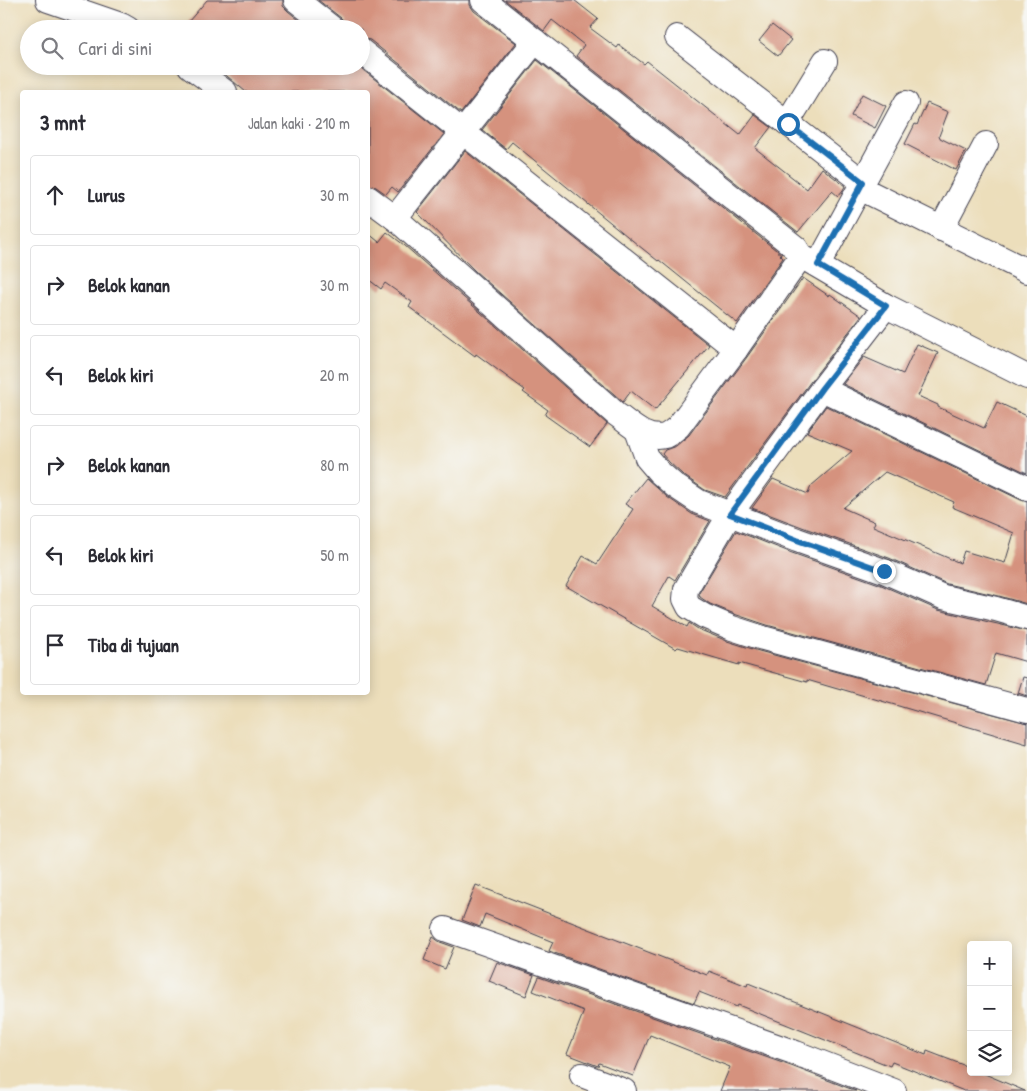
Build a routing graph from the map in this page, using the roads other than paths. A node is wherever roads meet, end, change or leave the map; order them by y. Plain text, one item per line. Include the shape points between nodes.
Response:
1 (48, 0) edge
2 (296, 0) edge
3 (483, 0) edge
4 (106, 20) edge
5 (322, 20) edge
6 (677, 37) dead end
7 (535, 41) junction
8 (370, 58) edge
9 (825, 60) dead end
10 (202, 75) edge
11 (222, 90) edge
12 (906, 103) dead end
13 (788, 124) junction
14 (463, 132) junction
15 (986, 144) dead end
16 (861, 185) junction
17 (370, 199) edge
18 (395, 218) junction
19 (942, 229) junction
20 (810, 260) junction
21 (1024, 264) edge
22 (886, 306) junction
23 (736, 349) junction
24 (1027, 377) edge
25 (822, 388) junction
26 (637, 430) junction
27 (1027, 488) edge
28 (730, 514) junction
29 (1027, 618) edge
30 (1027, 710) edge
31 (445, 929) dead end
32 (582, 1075) dead end
33 (624, 1091) edge
34 (894, 1091) edge

1 - 4 street
2 - 5 street
3 - 7 street
6 - 13 street
7 - 14 street
7 - 20 street
8 - 14 street
9 - 13 street
10 - 11 street
12 - 16 street
13 - 16 street
14 - 18 street
14 - 23 street
15 - 19 street
16 - 19 street
16 - 20 street
17 - 18 street
18 - 26 street
19 - 21 street
20 - 22 street
20 - 23 street
22 - 24 street
22 - 25 street
23 - 26 street via 678,427 666,436 651,437
25 - 27 street
25 - 28 street
26 - 28 street via 647,458 659,472 698,502
28 - 29 street via 884,571 943,597
28 - 30 street via 686,589 685,599 689,608 763,638
31 - 34 street
32 - 33 street

